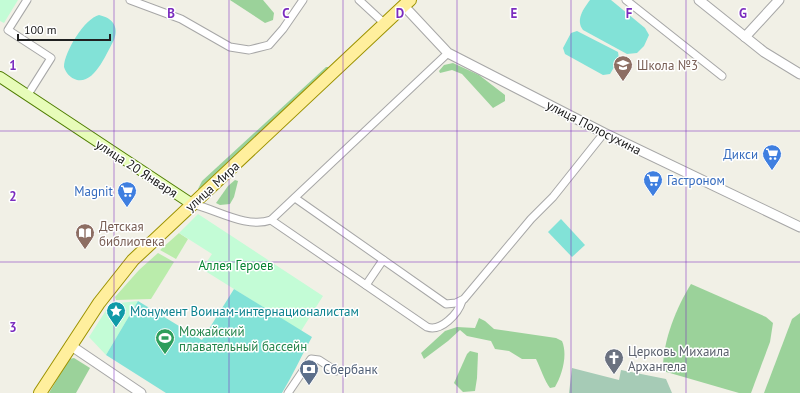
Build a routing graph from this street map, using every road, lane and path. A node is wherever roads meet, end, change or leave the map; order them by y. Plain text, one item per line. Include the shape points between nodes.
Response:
1 (27, 0) edge
2 (130, 0) edge
3 (303, 0) edge
4 (359, 0) edge
5 (626, 0) edge
6 (699, 0) edge
7 (779, 0) edge
8 (407, 3) edge
9 (385, 24) junction
10 (745, 37) junction
11 (448, 53) junction
12 (800, 74) edge
13 (722, 76) dead end
14 (0, 78) edge
15 (27, 96) junction
16 (604, 133) junction
17 (295, 198) junction
18 (192, 204) junction
19 (271, 220) junction
20 (800, 227) edge
21 (383, 260) junction
22 (366, 286) junction
23 (462, 302) junction
24 (70, 345) junction
25 (336, 371) dead end
26 (40, 393) edge
27 (141, 393) edge
28 (288, 393) edge

1 - 15 street via 8,30 51,58
2 - 3 street via 181,19 230,47 249,50 269,45
4 - 9 street
5 - 13 street
6 - 10 street
7 - 10 street
8 - 9 main road, улица Мира
8 - 11 street, улица Полосухина
9 - 18 main road, улица Мира
10 - 12 street
11 - 16 street, улица Полосухина
11 - 17 street
14 - 15 main road, улица 20 Января
15 - 18 main road, улица 20 Января
16 - 20 street, улица Полосухина
16 - 23 street via 553,197 531,219
17 - 19 street
17 - 21 street
18 - 19 street, улица 20 Января via 241,220
18 - 24 main road, улица Мира via 128,266 98,303
19 - 22 street
21 - 22 street
21 - 23 street via 446,304
22 - 23 street via 432,329 452,317
24 - 26 main road, улица Мира
24 - 27 street
25 - 28 street via 319,360 311,360

